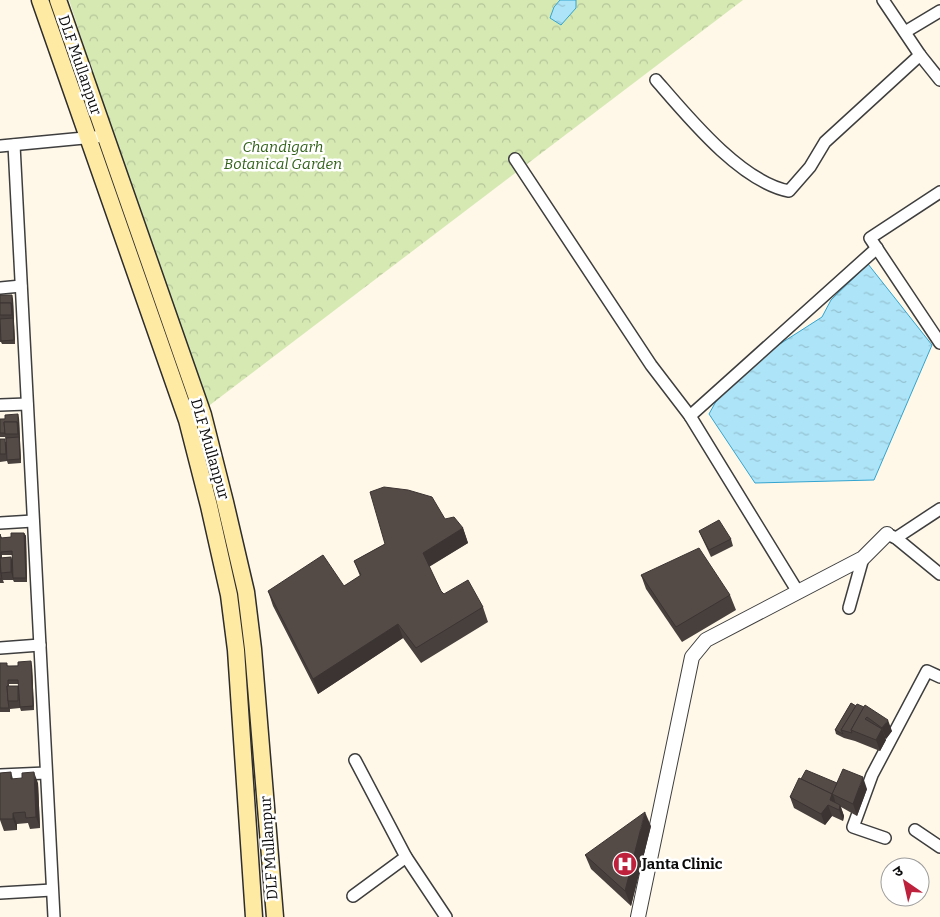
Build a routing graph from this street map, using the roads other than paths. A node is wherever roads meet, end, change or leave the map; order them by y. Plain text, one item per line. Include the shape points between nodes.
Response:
1 (40, 0) edge
2 (58, 0) edge
3 (884, 0) edge
4 (940, 11) edge
5 (905, 32) junction
6 (920, 55) junction
7 (656, 80) dead end
8 (940, 80) edge
9 (105, 136) junction
10 (88, 138) junction
11 (14, 145) junction
12 (0, 146) edge
13 (515, 160) dead end
14 (940, 192) edge
15 (877, 248) junction
16 (21, 286) junction
17 (0, 288) edge
18 (940, 343) edge
19 (27, 404) junction
20 (0, 406) edge
21 (690, 416) junction
22 (940, 509) edge
23 (34, 521) junction
24 (0, 523) edge
25 (891, 536) junction
26 (863, 558) junction
27 (940, 574) edge
28 (798, 592) junction
29 (849, 608) dead end
30 (40, 645) junction
31 (0, 648) edge
32 (940, 677) edge
33 (354, 760) dead end
34 (46, 773) junction
35 (0, 775) edge
36 (915, 830) dead end
37 (885, 838) dead end
38 (940, 847) edge
39 (406, 857) junction
40 (52, 890) junction
41 (0, 893) edge
42 (353, 896) dead end
43 (54, 917) edge
44 (254, 917) edge
45 (274, 917) edge
46 (446, 917) edge
47 (638, 917) edge

1 - 10 main road, DLF Mullanpur
2 - 9 main road, DLF Mullanpur
3 - 5 street
4 - 5 street
5 - 6 street
6 - 7 street via 825,142 810,167 789,191 773,188 725,154
6 - 8 street
9 - 10 street
9 - 45 main road, DLF Mullanpur via 202,415 246,592
10 - 11 street
10 - 44 main road, DLF Mullanpur via 187,420 229,595 242,721
11 - 12 street
11 - 16 street
13 - 21 street via 651,365
14 - 15 street via 870,238
15 - 18 street
15 - 21 street
16 - 17 street
16 - 19 street
19 - 20 street
19 - 23 street
21 - 28 street
22 - 25 street
23 - 24 street
23 - 30 street
25 - 26 street
25 - 27 street
26 - 28 street
26 - 29 street
28 - 47 street via 706,640 692,657
30 - 31 street
30 - 34 street
32 - 37 street via 927,671 872,775 853,827
33 - 39 street
34 - 35 street
34 - 40 street
36 - 38 street
39 - 42 street
39 - 46 street
40 - 41 street
40 - 43 street

